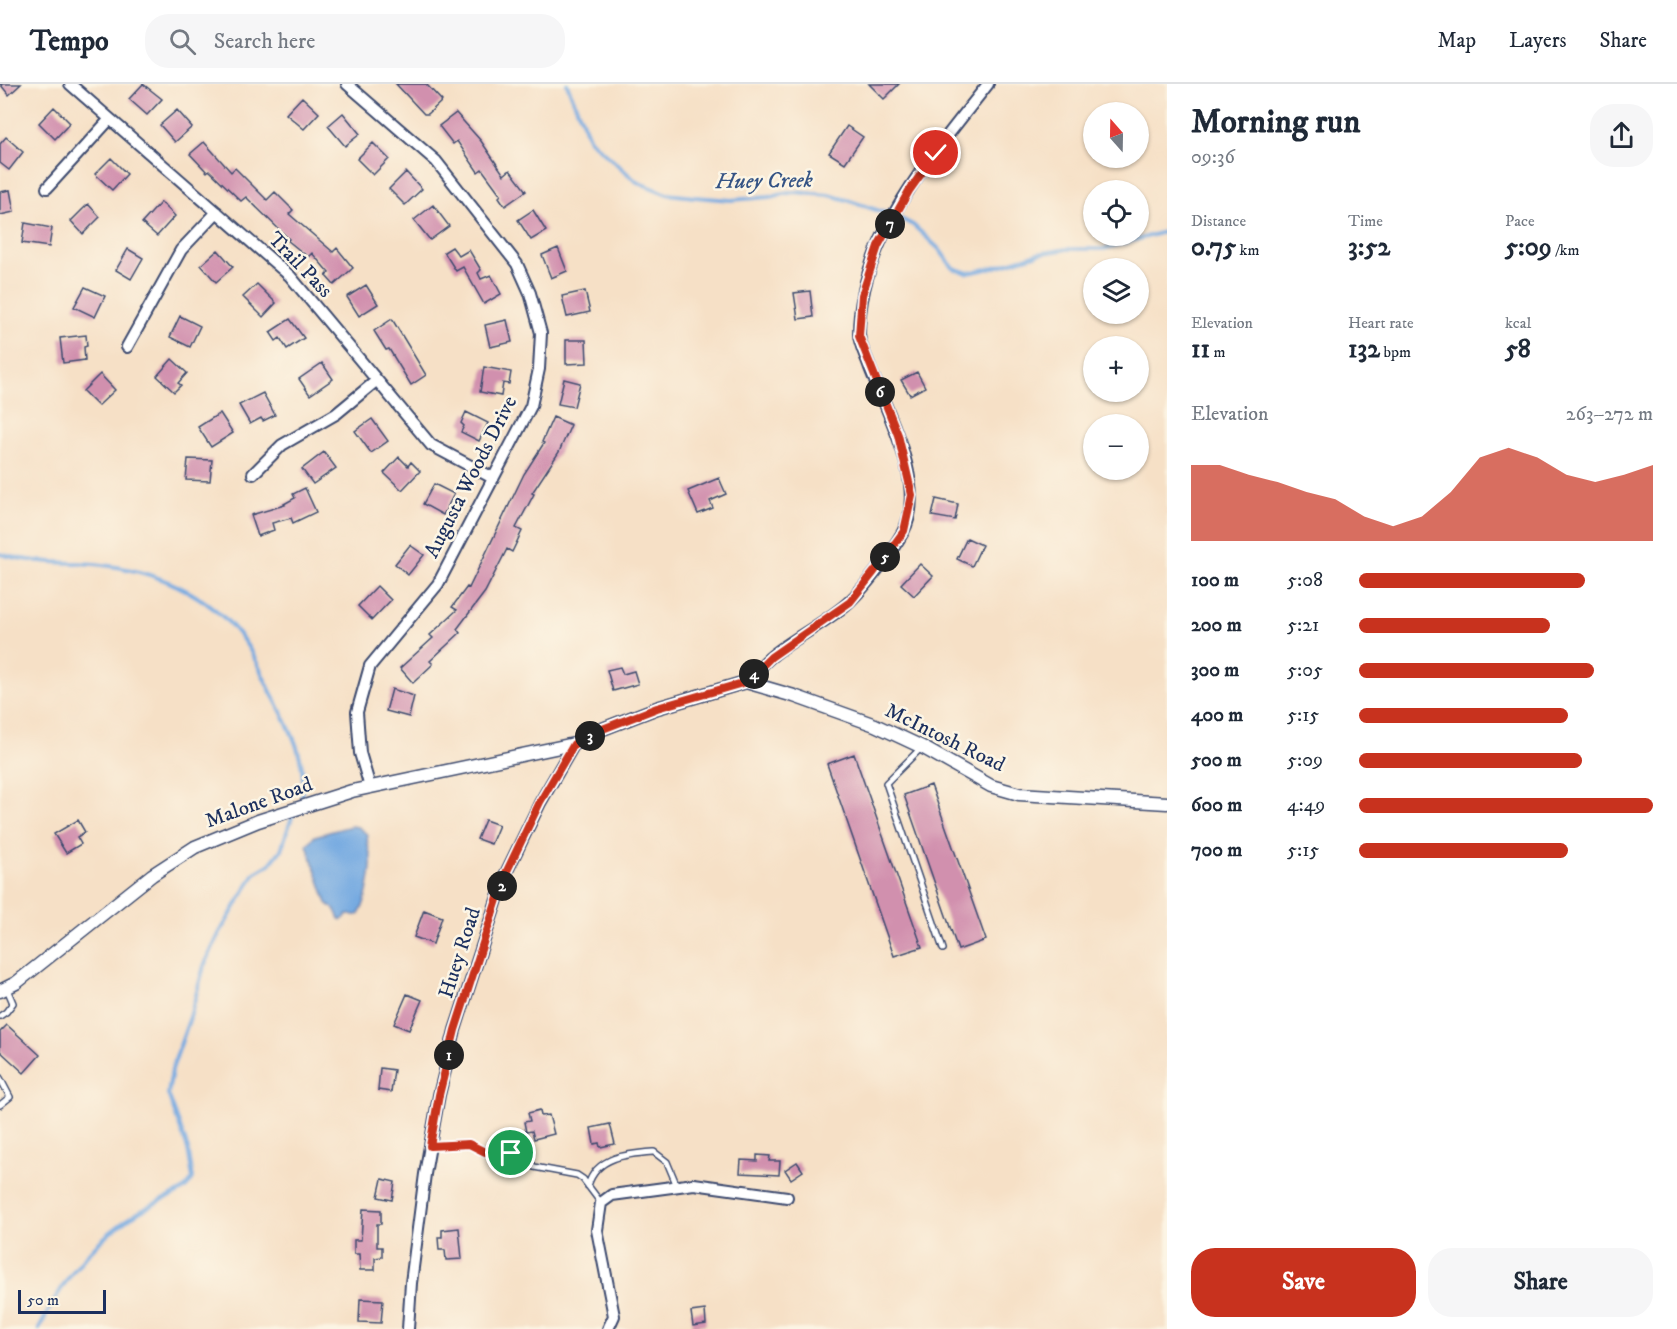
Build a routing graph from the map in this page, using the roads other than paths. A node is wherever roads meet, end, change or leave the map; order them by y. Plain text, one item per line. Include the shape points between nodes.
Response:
1 (70, 84) edge
2 (347, 84) edge
3 (988, 84) edge
4 (110, 119) junction
5 (47, 188) dead end
6 (216, 212) junction
7 (127, 347) dead end
8 (376, 381) junction
9 (253, 474) dead end
10 (493, 478) junction
11 (746, 682) junction
12 (574, 744) junction
13 (922, 747) junction
14 (370, 787) junction
15 (1167, 803) edge
16 (943, 949) dead end
17 (3, 989) edge
18 (0, 1016) edge
19 (0, 1078) edge
20 (0, 1105) edge
21 (430, 1146) junction
22 (588, 1186) junction
23 (677, 1186) junction
24 (787, 1197) dead end
25 (601, 1203) junction
26 (408, 1329) edge
27 (608, 1329) edge

1 - 4 street, Trail Pass
2 - 10 street, Augusta Woods Drive via 436,161 517,264 530,292 541,333 539,369 531,405
3 - 11 street via 894,216 878,246 862,295 859,336 898,435 912,495 904,531 850,602 771,657
4 - 5 street
4 - 6 street, Trail Pass
6 - 7 street via 181,250
6 - 8 street, Trail Pass via 290,276
8 - 9 street via 336,414 282,445
8 - 10 street, Trail Pass via 431,445
10 - 14 street, Augusta Woods Drive via 438,584 370,666 357,712 360,753
11 - 12 street via 657,708
11 - 13 street, McIntosh Road via 875,725
12 - 14 street, Malone Road
12 - 21 street, Huey Road via 540,802 505,875 455,1030
13 - 15 street, McIntosh Road via 991,786 1019,794
13 - 16 lane via 886,783
14 - 17 street, Malone Road via 258,820 195,847 152,875 16,983
17 - 18 lane via 13,1003
19 - 20 lane via 10,1097
21 - 22 lane via 469,1144 485,1152 524,1154 534,1167 577,1175
21 - 26 street, Huey Road
22 - 23 lane via 591,1177 608,1160 654,1152 667,1162
22 - 25 lane
23 - 24 street via 694,1184
23 - 25 street via 612,1195
25 - 27 street via 597,1230 614,1316

